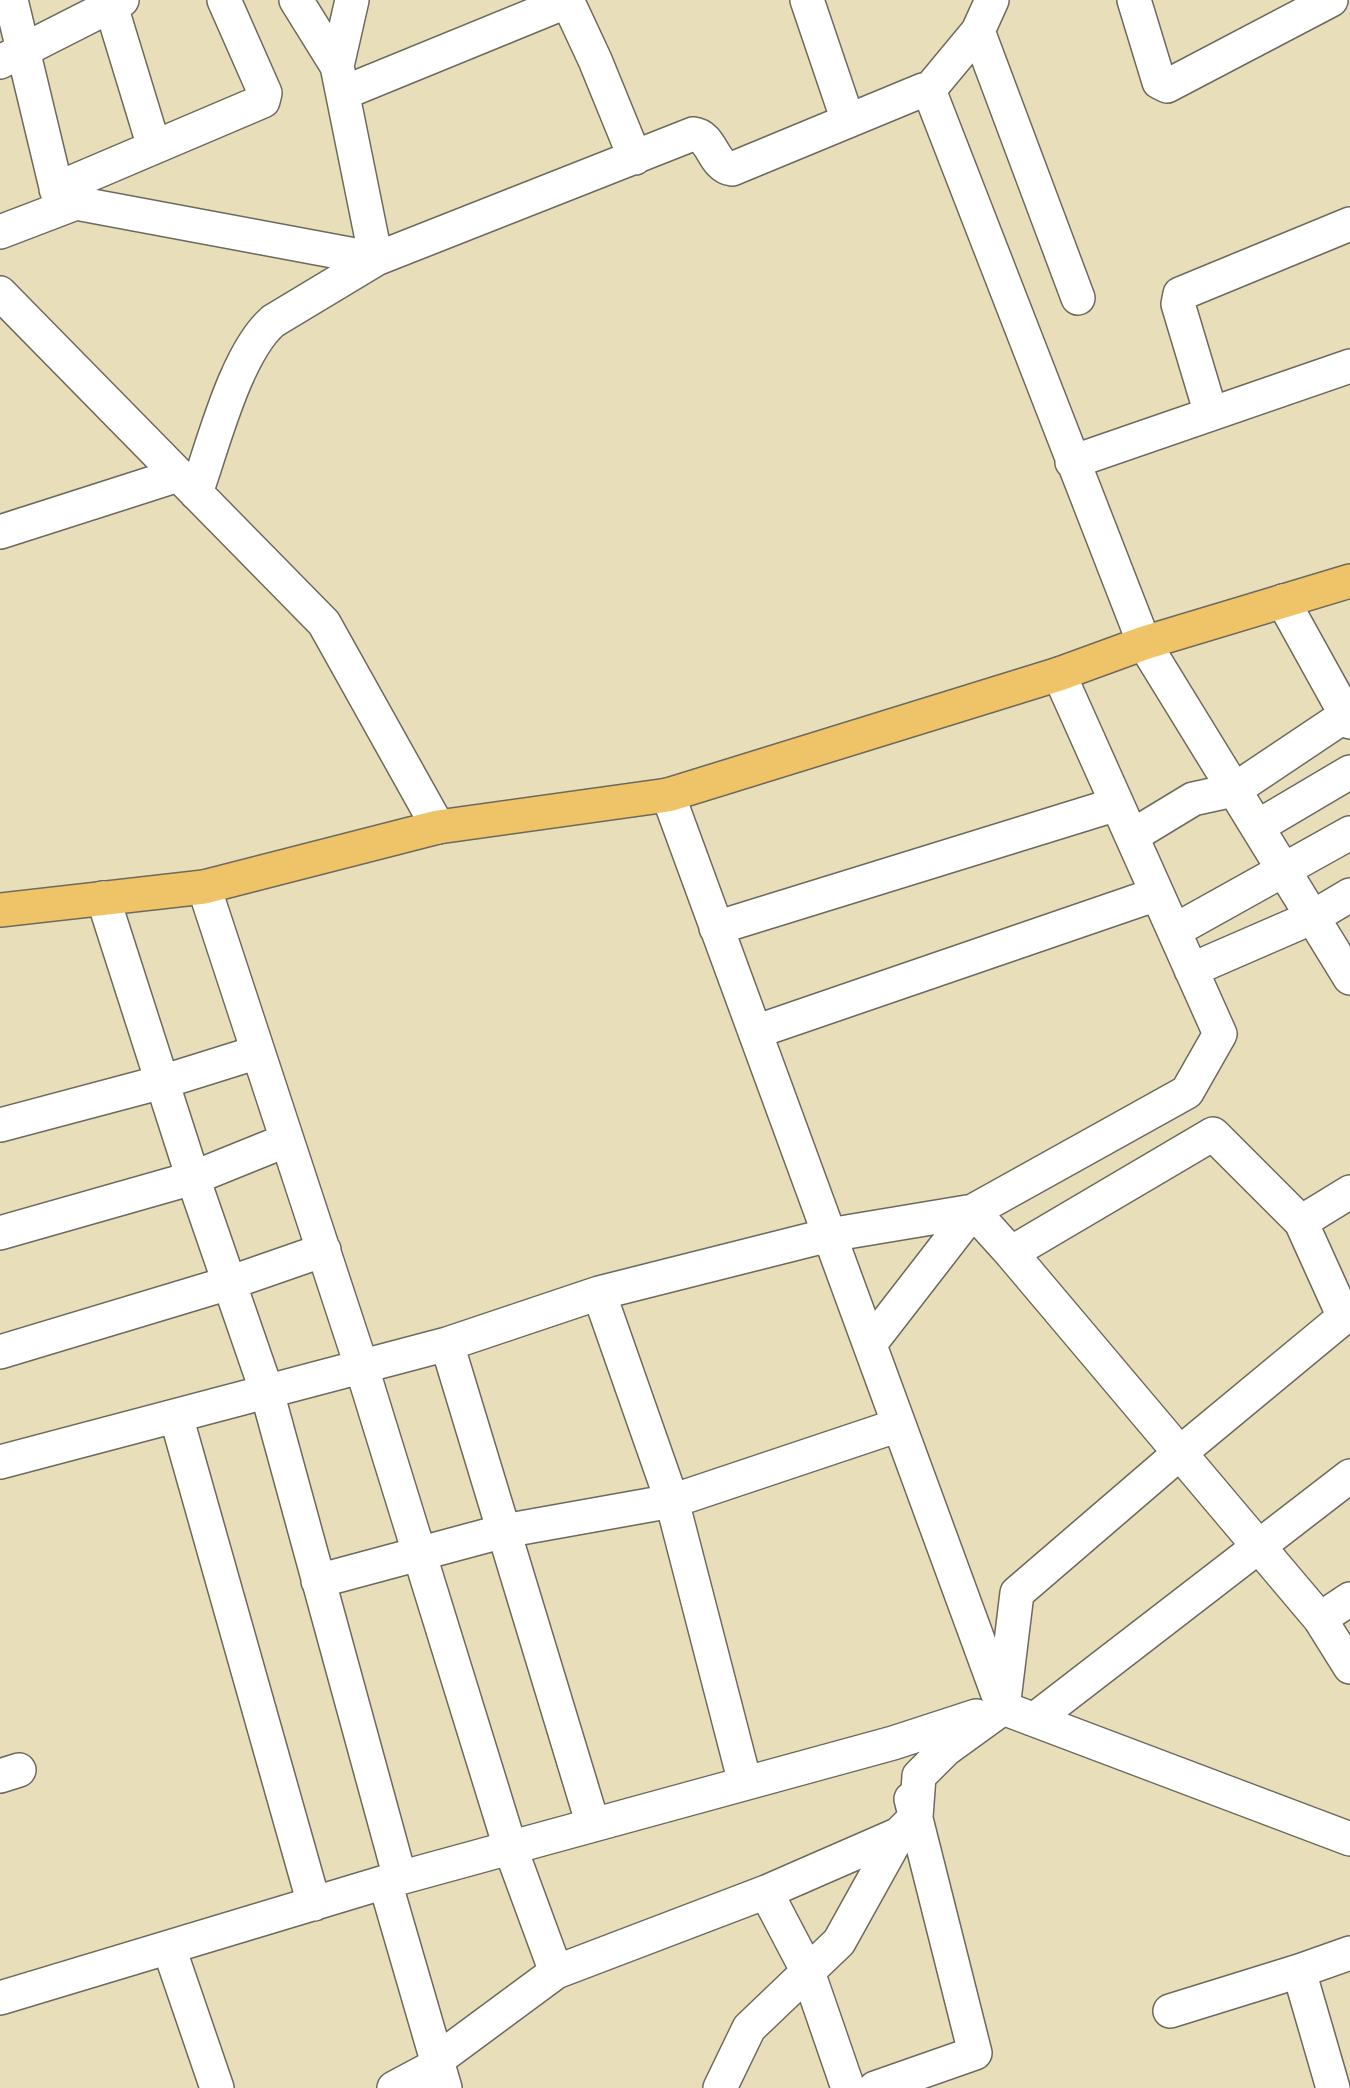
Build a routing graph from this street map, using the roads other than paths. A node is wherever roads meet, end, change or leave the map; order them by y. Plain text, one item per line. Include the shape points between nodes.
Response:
1 (11, 0) edge
2 (224, 0) edge
3 (296, 0) edge
4 (352, 0) edge
5 (567, 0) edge
6 (807, 0) edge
7 (992, 0) edge
8 (1134, 0) edge
9 (1331, 0) edge
10 (116, 3) edge
11 (978, 30) junction
12 (11, 56) edge
13 (340, 80) junction
14 (929, 90) junction
15 (848, 121) junction
16 (154, 147) junction
17 (635, 158) junction
18 (59, 199) junction
19 (1350, 224) edge
20 (0, 232) edge
21 (376, 259) junction
22 (0, 293) edge
23 (1078, 298) dead end
24 (1350, 366) edge
25 (1211, 414) junction
26 (1072, 462) junction
27 (187, 484) junction
28 (0, 532) edge
29 (1350, 581) edge
30 (1283, 601) junction
31 (1144, 643) junction
32 (1059, 674) junction
33 (1349, 715) edge
34 (1350, 772) edge
35 (1234, 790) junction
36 (668, 795) junction
37 (1117, 804) junction
38 (438, 827) junction
39 (1257, 827) junction
40 (1350, 833) edge
41 (1132, 836) junction
42 (1284, 871) junction
43 (204, 887) junction
44 (1157, 894) junction
45 (1350, 895) edge
46 (103, 898) junction
47 (0, 910) edge
48 (1312, 917) junction
49 (716, 928) junction
50 (1174, 931) junction
51 (1191, 970) junction
52 (1350, 978) edge
53 (755, 1032) junction
54 (258, 1052) junction
55 (162, 1082) junction
56 (0, 1125) edge
57 (287, 1140) junction
58 (193, 1178) junction
59 (1350, 1192) edge
60 (973, 1211) junction
61 (1301, 1222) junction
62 (0, 1233) edge
63 (830, 1235) junction
64 (324, 1250) junction
65 (1011, 1253) junction
66 (229, 1282) junction
67 (599, 1293) junction
68 (1347, 1315) edge
69 (447, 1344) junction
70 (870, 1344) junction
71 (0, 1352) edge
72 (361, 1365) junction
73 (267, 1392) junction
74 (176, 1416) junction
75 (899, 1425) junction
76 (1180, 1452) junction
77 (0, 1462) edge
78 (1350, 1476) edge
79 (672, 1501) junction
80 (504, 1531) junction
81 (1259, 1547) junction
82 (419, 1553) junction
83 (318, 1581) junction
84 (1350, 1599) edge
85 (1320, 1619) junction
86 (1350, 1667) edge
87 (1003, 1708) junction
88 (1035, 1719) junction
89 (893, 1743) junction
90 (745, 1783) junction
91 (593, 1825) junction
92 (908, 1825) junction
93 (1350, 1839) edge
94 (510, 1847) junction
95 (393, 1880) junction
96 (766, 1892) junction
97 (314, 1904) junction
98 (169, 1948) junction
99 (1350, 1953) edge
100 (556, 1971) junction
101 (1299, 1971) junction
102 (808, 1972) junction
103 (0, 1998) edge
104 (1170, 2011) dead end
105 (441, 2076) edge
106 (218, 2088) edge
107 (394, 2088) edge
108 (720, 2088) edge
109 (848, 2088) edge
110 (875, 2088) edge
111 (1333, 2088) edge

1 - 12 street
2 - 16 street via 266,97
3 - 13 street
4 - 13 street
5 - 13 street
5 - 17 street
6 - 15 street
7 - 11 street
8 - 9 street via 1159,82 1167,86
10 - 12 street
10 - 16 street
11 - 14 street
11 - 23 street
12 - 18 street
13 - 21 street
14 - 15 street
14 - 26 street
15 - 17 street via 736,168 721,165 704,138 697,134
16 - 18 street
17 - 21 street
18 - 20 street
18 - 21 street
19 - 25 street via 1179,294 1178,304
21 - 27 street via 260,332
22 - 27 street
24 - 25 street
25 - 26 street
26 - 31 street
27 - 28 street
27 - 38 street via 324,623
29 - 30 main road
30 - 31 main road
30 - 33 street
31 - 32 main road
31 - 35 street
32 - 36 main road
32 - 37 street
33 - 35 street
34 - 39 street
35 - 39 street
35 - 41 street via 1193,799
36 - 38 main road
36 - 49 street
37 - 41 street
37 - 49 street
38 - 43 main road
39 - 42 street
40 - 42 street
41 - 44 street
42 - 48 street
42 - 50 street
43 - 46 main road
43 - 54 street
44 - 50 street
44 - 53 street
45 - 48 street
46 - 47 main road
46 - 55 street
48 - 51 street
48 - 52 street
49 - 53 street
50 - 51 street
51 - 60 street via 1220,1034 1187,1092
53 - 63 street
54 - 55 street
54 - 57 street
55 - 56 street
55 - 58 street
57 - 58 street
57 - 64 street
58 - 62 street
58 - 66 street
59 - 61 street
60 - 63 street
60 - 65 street
60 - 70 street
61 - 65 street via 1213,1134
61 - 68 street
63 - 67 street
63 - 70 street
64 - 66 street
64 - 72 street
65 - 76 street
66 - 71 street
66 - 73 street
67 - 69 street
67 - 79 street
68 - 76 street
69 - 72 street
69 - 80 street
70 - 75 street
72 - 73 street
72 - 82 street
73 - 74 street
73 - 83 street
74 - 77 street
74 - 97 street
75 - 79 street
75 - 87 street
76 - 81 street
76 - 87 street via 1017,1593
78 - 81 street
79 - 80 street
79 - 90 street
80 - 82 street
80 - 91 street
81 - 85 street
81 - 88 street
82 - 83 street
82 - 94 street
83 - 95 street
84 - 85 street
85 - 86 street
87 - 88 street
87 - 89 street
87 - 92 street via 945,1750 919,1776
88 - 93 street
89 - 90 street
89 - 92 street
90 - 91 street
91 - 94 street
92 - 96 street
92 - 102 street via 838,1942
92 - 110 street via 975,2053
94 - 95 street
94 - 100 street
95 - 97 street
95 - 105 street
96 - 100 street
96 - 102 street
97 - 98 street
98 - 103 street
98 - 106 street
99 - 101 street
100 - 105 street via 441,2056
101 - 104 street
101 - 111 street
102 - 108 street via 749,2028
102 - 109 street
105 - 107 street

